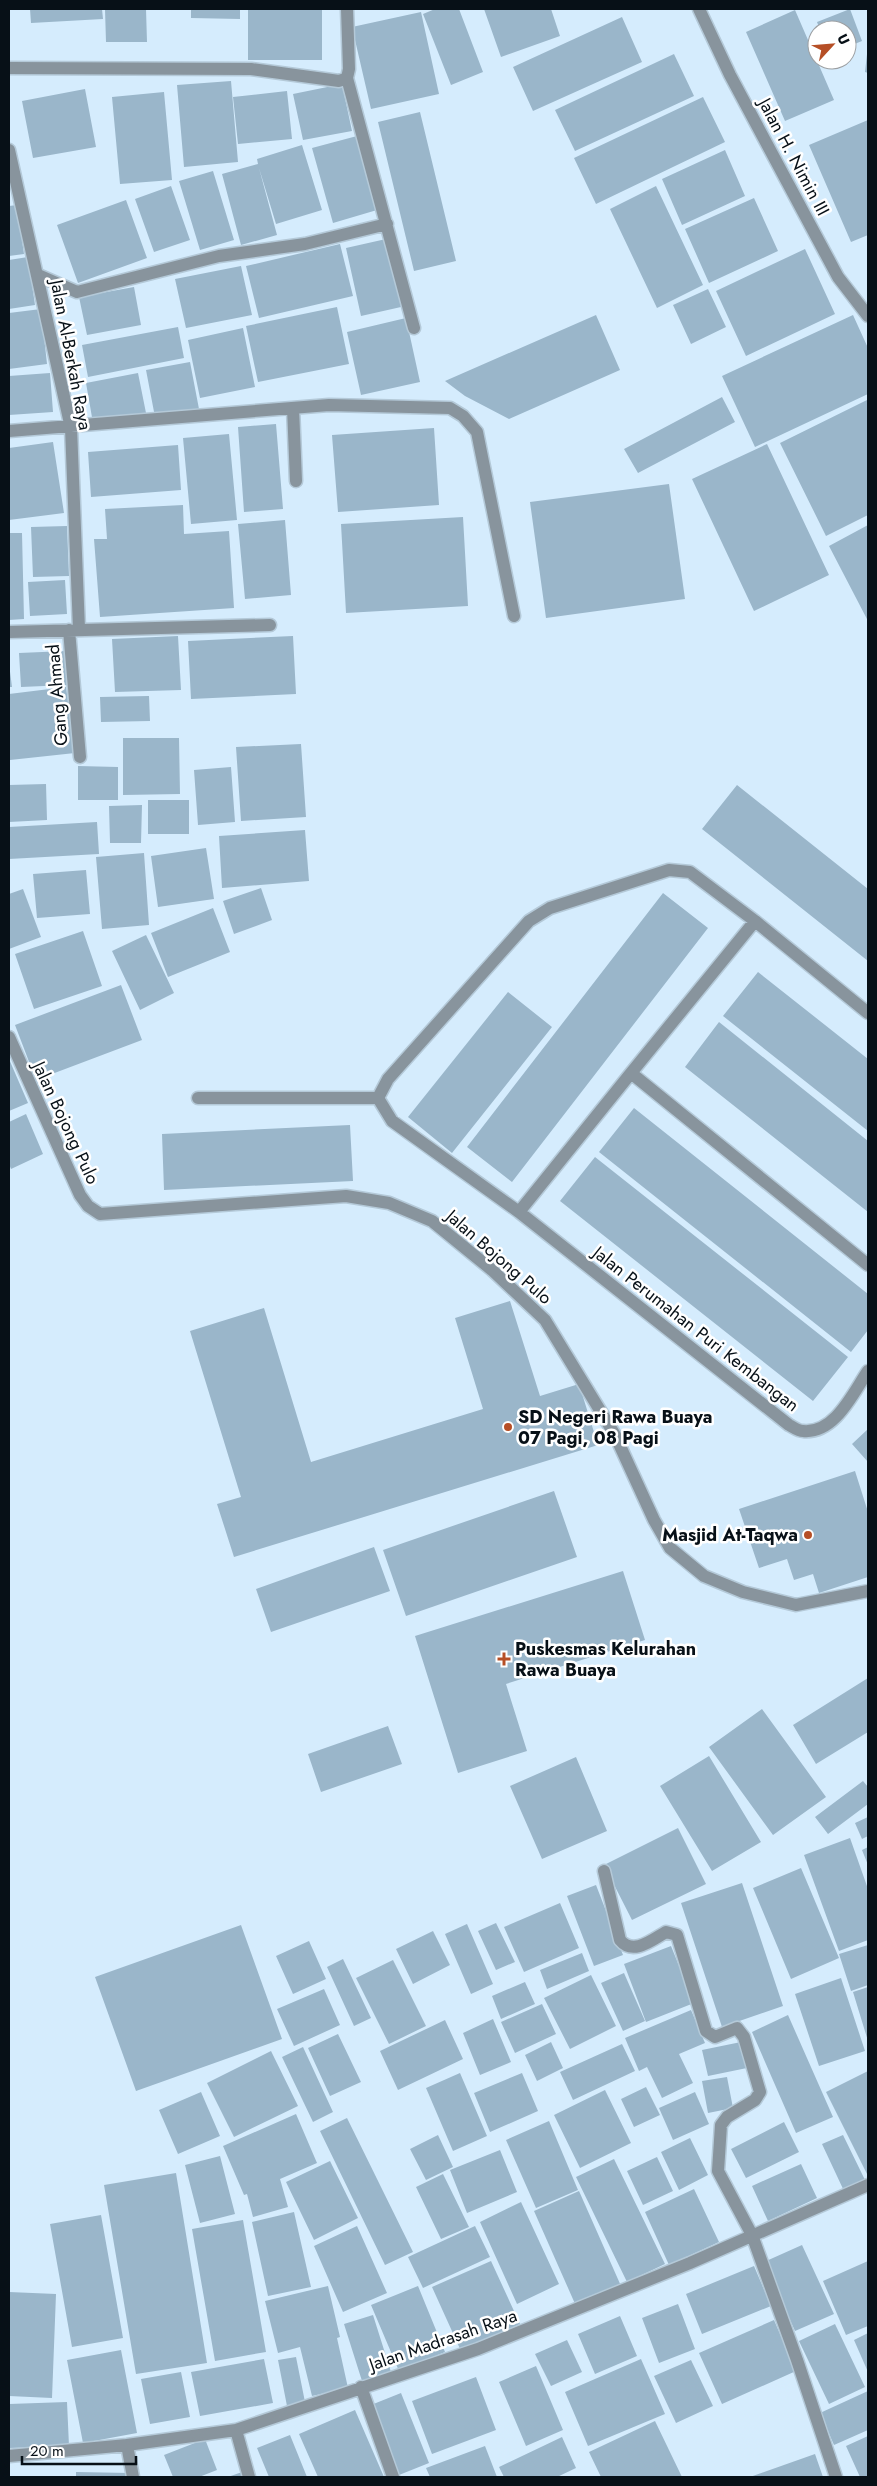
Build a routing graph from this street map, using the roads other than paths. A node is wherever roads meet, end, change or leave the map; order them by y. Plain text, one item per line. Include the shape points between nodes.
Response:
1 (347, 9) edge
2 (698, 9) edge
3 (9, 68) edge
4 (347, 78) junction
5 (9, 150) edge
6 (14, 198) edge
7 (387, 224) junction
8 (38, 275) junction
9 (868, 316) edge
10 (414, 328) dead end
11 (293, 408) junction
12 (71, 428) junction
13 (9, 431) edge
14 (296, 481) dead end
15 (514, 616) dead end
16 (270, 625) dead end
17 (74, 629) junction
18 (9, 632) edge
19 (80, 758) dead end
20 (756, 921) junction
21 (868, 1014) edge
22 (9, 1037) edge
23 (631, 1073) junction
24 (198, 1098) dead end
25 (378, 1098) junction
26 (519, 1212) junction
27 (868, 1264) edge
28 (868, 1371) edge
29 (868, 1591) edge
30 (604, 1871) dead end
31 (868, 2184) edge
32 (752, 2236) junction
33 (360, 2387) junction
34 (236, 2430) junction
35 (127, 2445) junction
36 (9, 2456) edge
37 (133, 2477) edge
38 (249, 2477) edge
39 (393, 2477) edge
40 (836, 2477) edge

1 - 4 street
2 - 9 street, Jalan H. Nimin III via 838,277
3 - 4 street via 251,69 339,81
4 - 7 street
5 - 6 street, Jalan Al-Berkah Raya
6 - 8 street, Jalan Al-Berkah Raya
7 - 8 street via 305,244 219,256 77,292
7 - 10 street
8 - 12 street, Jalan Al-Berkah Raya
11 - 12 street
11 - 14 street
11 - 15 street via 328,404 450,408 463,416 477,432
12 - 13 street
12 - 17 street, Jalan Al-Berkah Raya
16 - 17 street
17 - 18 street
17 - 19 street, Gang Ahmad
20 - 21 street
20 - 23 street
20 - 25 street via 690,872 670,870 550,908 528,921 388,1079
22 - 29 street, Jalan Bojong Pulo via 80,1195 100,1214 346,1196 389,1202 432,1221 492,1270 545,1320 615,1435 670,1548 704,1576 743,1592 796,1604
23 - 26 street
23 - 27 street
24 - 25 street
25 - 26 street, Jalan Perumahan Puri Kembangan via 392,1121
26 - 28 street, Jalan Perumahan Puri Kembangan via 788,1426 802,1432 820,1429 834,1420
30 - 32 street via 620,1940 627,1948 636,1948 666,1932 676,1935 706,2031 715,2037 737,2028 744,2037 760,2092 755,2100 727,2117 721,2126 718,2171
31 - 32 street, Jalan Madrasah Raya
32 - 33 street, Jalan Madrasah Raya via 478,2349
32 - 40 street
33 - 34 street, Jalan Madrasah Raya
33 - 39 street
34 - 35 street, Jalan Madrasah Raya
34 - 38 street
35 - 36 street, Jalan Madrasah Raya
35 - 37 street

